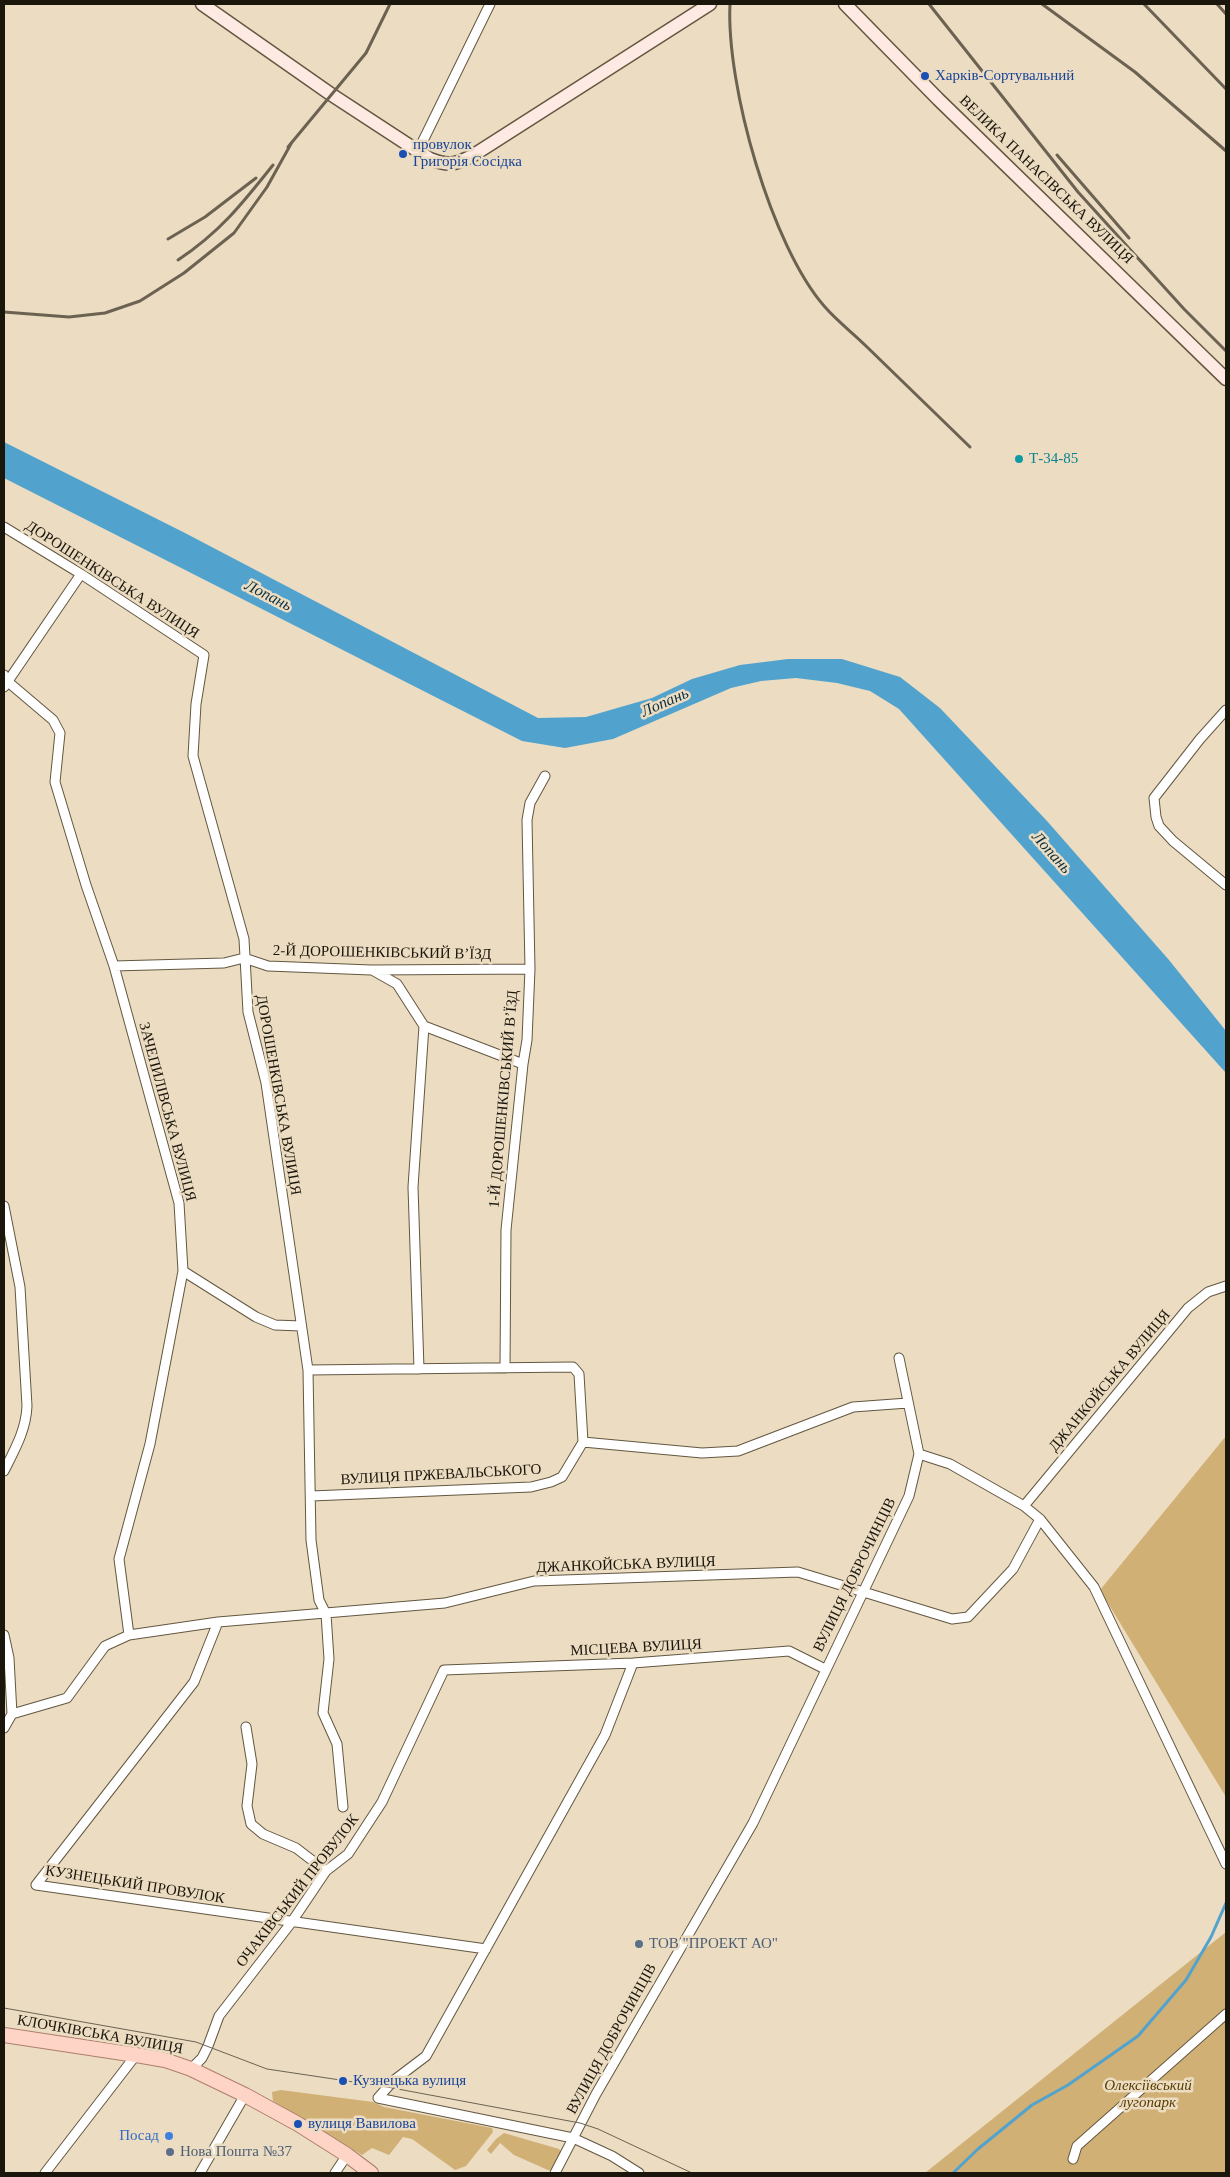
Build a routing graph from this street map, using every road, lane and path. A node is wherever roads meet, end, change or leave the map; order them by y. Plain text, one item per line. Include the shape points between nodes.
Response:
1 (202, 4) edge
2 (490, 4) edge
3 (710, 4) edge
4 (844, 4) edge
5 (418, 151) junction
6 (1226, 379) edge
7 (4, 527) edge
8 (81, 574) junction
9 (5, 681) edge
10 (1226, 710) edge
11 (545, 776) dead end
12 (1226, 885) edge
13 (244, 958) junction
14 (114, 966) junction
15 (530, 969) junction
16 (372, 970) junction
17 (424, 1026) junction
18 (522, 1064) junction
19 (4, 1206) edge
20 (182, 1271) junction
21 (1226, 1286) edge
22 (301, 1326) junction
23 (899, 1358) dead end
24 (505, 1368) junction
25 (419, 1369) junction
26 (308, 1370) junction
27 (908, 1403) junction
28 (583, 1442) junction
29 (919, 1454) junction
30 (4, 1470) edge
31 (311, 1496) junction
32 (1024, 1506) junction
33 (1040, 1519) junction
34 (863, 1591) junction
35 (326, 1614) junction
36 (218, 1622) junction
37 (4, 1635) edge
38 (129, 1635) junction
39 (633, 1663) junction
40 (826, 1669) junction
41 (444, 1670) joint
42 (12, 1714) junction
43 (246, 1727) dead end
44 (4, 1728) edge
45 (343, 1807) dead end
46 (1226, 1864) edge
47 (326, 1871) junction
48 (291, 1923) junction
49 (486, 1949) junction
50 (1226, 2014) edge
51 (4, 2035) edge
52 (136, 2055) junction
53 (191, 2069) junction
54 (246, 2095) junction
55 (573, 2138) junction
56 (347, 2155) junction
57 (1074, 2159) dead end
58 (45, 2173) edge
59 (200, 2173) edge
60 (335, 2173) edge
61 (371, 2173) edge
62 (555, 2173) edge
63 (639, 2173) edge

1 - 5 street
2 - 5 street
3 - 5 street via 472,156 456,164 442,164
4 - 6 street, ВЕЛИКА ПАНАСІВСЬКА ВУЛИЦЯ
7 - 8 street, ДОРОШЕНКІВСЬКА ВУЛИЦЯ
8 - 9 street
8 - 13 street, ДОРОШЕНКІВСЬКА ВУЛИЦЯ via 204,655 196,704 193,756 244,939
9 - 14 street, ЗАЧЕПИЛІВСЬКА ВУЛИЦЯ via 53,720 60,734 55,782
10 - 12 street via 1154,798 1159,826
11 - 15 street, 1-Й ДОРОШЕНКІВСЬКИЙ В’ЇЗД via 530,803 527,820
13 - 14 street, 2-Й ДОРОШЕНКІВСЬКИЙ В’ЇЗД via 224,962
13 - 16 street, 2-Й ДОРОШЕНКІВСЬКИЙ В’ЇЗД via 268,966
13 - 22 street, ДОРОШЕНКІВСЬКА ВУЛИЦЯ via 248,1012 266,1083
14 - 20 street, ЗАЧЕПИЛІВСЬКА ВУЛИЦЯ via 179,1203
15 - 16 street, 2-Й ДОРОШЕНКІВСЬКИЙ В’ЇЗД
15 - 18 street, 1-Й ДОРОШЕНКІВСЬКИЙ В’ЇЗД via 527,1040
16 - 17 street via 397,984
17 - 18 street
17 - 25 street via 413,1187
18 - 24 street, 1-Й ДОРОШЕНКІВСЬКИЙ В’ЇЗД via 506,1230
19 - 30 street via 20,1287 26,1406 26,1421
20 - 22 street via 256,1317 275,1325
20 - 38 street, ЗАЧЕПИЛІВСЬКА ВУЛИЦЯ via 150,1444 119,1559
21 - 32 street, ДЖАНКОЙСЬКА ВУЛИЦЯ via 1208,1292 1188,1308
22 - 26 street, ДОРОШЕНКІВСЬКА ВУЛИЦЯ
23 - 27 street
24 - 25 street
24 - 28 street via 573,1367 579,1374
25 - 26 street
26 - 31 street, ДОРОШЕНКІВСЬКА ВУЛИЦЯ
27 - 28 street via 853,1406 738,1451 702,1453
27 - 29 street
28 - 31 street, ВУЛИЦЯ ПРЖЕВАЛЬСЬКОГО via 562,1477 531,1487
29 - 32 street via 950,1464
29 - 34 street, ВУЛИЦЯ ДОБРОЧИНЦІВ via 909,1496
31 - 35 street, ДОРОШЕНКІВСЬКА ВУЛИЦЯ via 312,1549 319,1600
32 - 33 street
33 - 34 street, ДЖАНКОЙСЬКА ВУЛИЦЯ via 1013,1569 968,1617 952,1619
33 - 46 street via 1094,1588
34 - 35 street, ДЖАНКОЙСЬКА ВУЛИЦЯ via 798,1572 534,1581 444,1603
34 - 40 street, ВУЛИЦЯ ДОБРОЧИНЦІВ
35 - 36 street, ДЖАНКОЙСЬКА ВУЛИЦЯ
35 - 45 street, ДОРОШЕНКІВСЬКА ВУЛИЦЯ via 329,1659 324,1713 337,1744
36 - 38 street, ДЖАНКОЙСЬКА ВУЛИЦЯ
36 - 48 street, КУЗНЕЦЬКИЙ ПРОВУЛОК via 194,1682 36,1885
37 - 42 street via 9,1658
38 - 42 street, ДЖАНКОЙСЬКА ВУЛИЦЯ via 105,1646 67,1698
39 - 40 street, МІСЦЕВА ВУЛИЦЯ via 789,1650
39 - 41 street, МІСЦЕВА ВУЛИЦЯ
39 - 49 street via 605,1736
40 - 55 street, ВУЛИЦЯ ДОБРОЧИНЦІВ via 753,1823
41 - 47 street, ОЧАКІВСЬКИЙ ПРОВУЛОК via 382,1802 348,1854
42 - 44 street
43 - 47 street via 252,1764 247,1806 251,1824 264,1834 296,1848
47 - 48 street, ОЧАКІВСЬКИЙ ПРОВУЛОК
48 - 49 street, КУЗНЕЦЬКИЙ ПРОВУЛОК
48 - 53 street, ОЧАКІВСЬКИЙ ПРОВУЛОК via 218,2016 202,2058
49 - 55 street via 426,2056 393,2081 378,2098
50 - 57 street via 1077,2146
51 - 52 main road, КЛОЧКІВСЬКА ВУЛИЦЯ
52 - 53 main road, КЛОЧКІВСЬКА ВУЛИЦЯ
52 - 58 street
53 - 54 main road, КЛОЧКІВСЬКА ВУЛИЦЯ
54 - 56 main road, КЛОЧКІВСЬКА ВУЛИЦЯ
54 - 59 street
55 - 62 street, ВУЛИЦЯ ДОБРОЧИНЦІВ
55 - 63 street
56 - 60 street
56 - 61 main road, КЛОЧКІВСЬКА ВУЛИЦЯ

